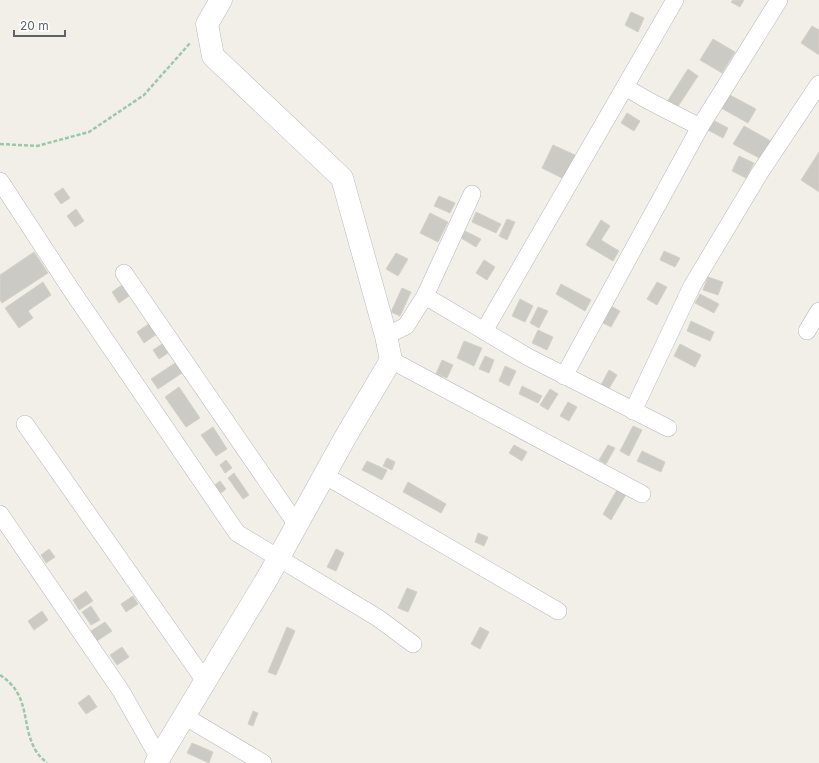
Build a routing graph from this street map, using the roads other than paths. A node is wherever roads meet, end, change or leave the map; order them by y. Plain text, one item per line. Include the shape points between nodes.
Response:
1 (220, 0) edge
2 (675, 0) edge
3 (780, 0) edge
4 (819, 84) edge
5 (625, 87) junction
6 (700, 127) junction
7 (0, 181) edge
8 (472, 194) dead end
9 (124, 272) dead end
10 (425, 296) junction
11 (819, 311) edge
12 (484, 331) junction
13 (807, 331) dead end
14 (386, 336) junction
15 (391, 360) junction
16 (564, 376) junction
17 (633, 411) junction
18 (25, 424) dead end
19 (668, 428) dead end
20 (324, 475) junction
21 (642, 494) dead end
22 (0, 514) edge
23 (297, 525) junction
24 (278, 559) junction
25 (558, 611) dead end
26 (413, 644) dead end
27 (205, 681) junction
28 (184, 716) junction
29 (158, 761) edge
30 (263, 763) edge

1 - 14 street via 207,24 213,56 342,178
2 - 5 street
3 - 6 street
4 - 17 street via 759,174 692,286
5 - 6 street
5 - 12 street
6 - 16 street
7 - 24 street via 237,533
8 - 10 street
9 - 23 street
10 - 12 street
10 - 14 street via 406,326
11 - 13 street
12 - 16 street
14 - 15 street
15 - 20 street
15 - 21 street
16 - 17 street
17 - 19 street
18 - 27 street
20 - 23 street
20 - 25 street
22 - 29 street via 121,691
23 - 24 street
24 - 26 street via 378,618
24 - 27 street
27 - 28 street
28 - 29 street
28 - 30 street

